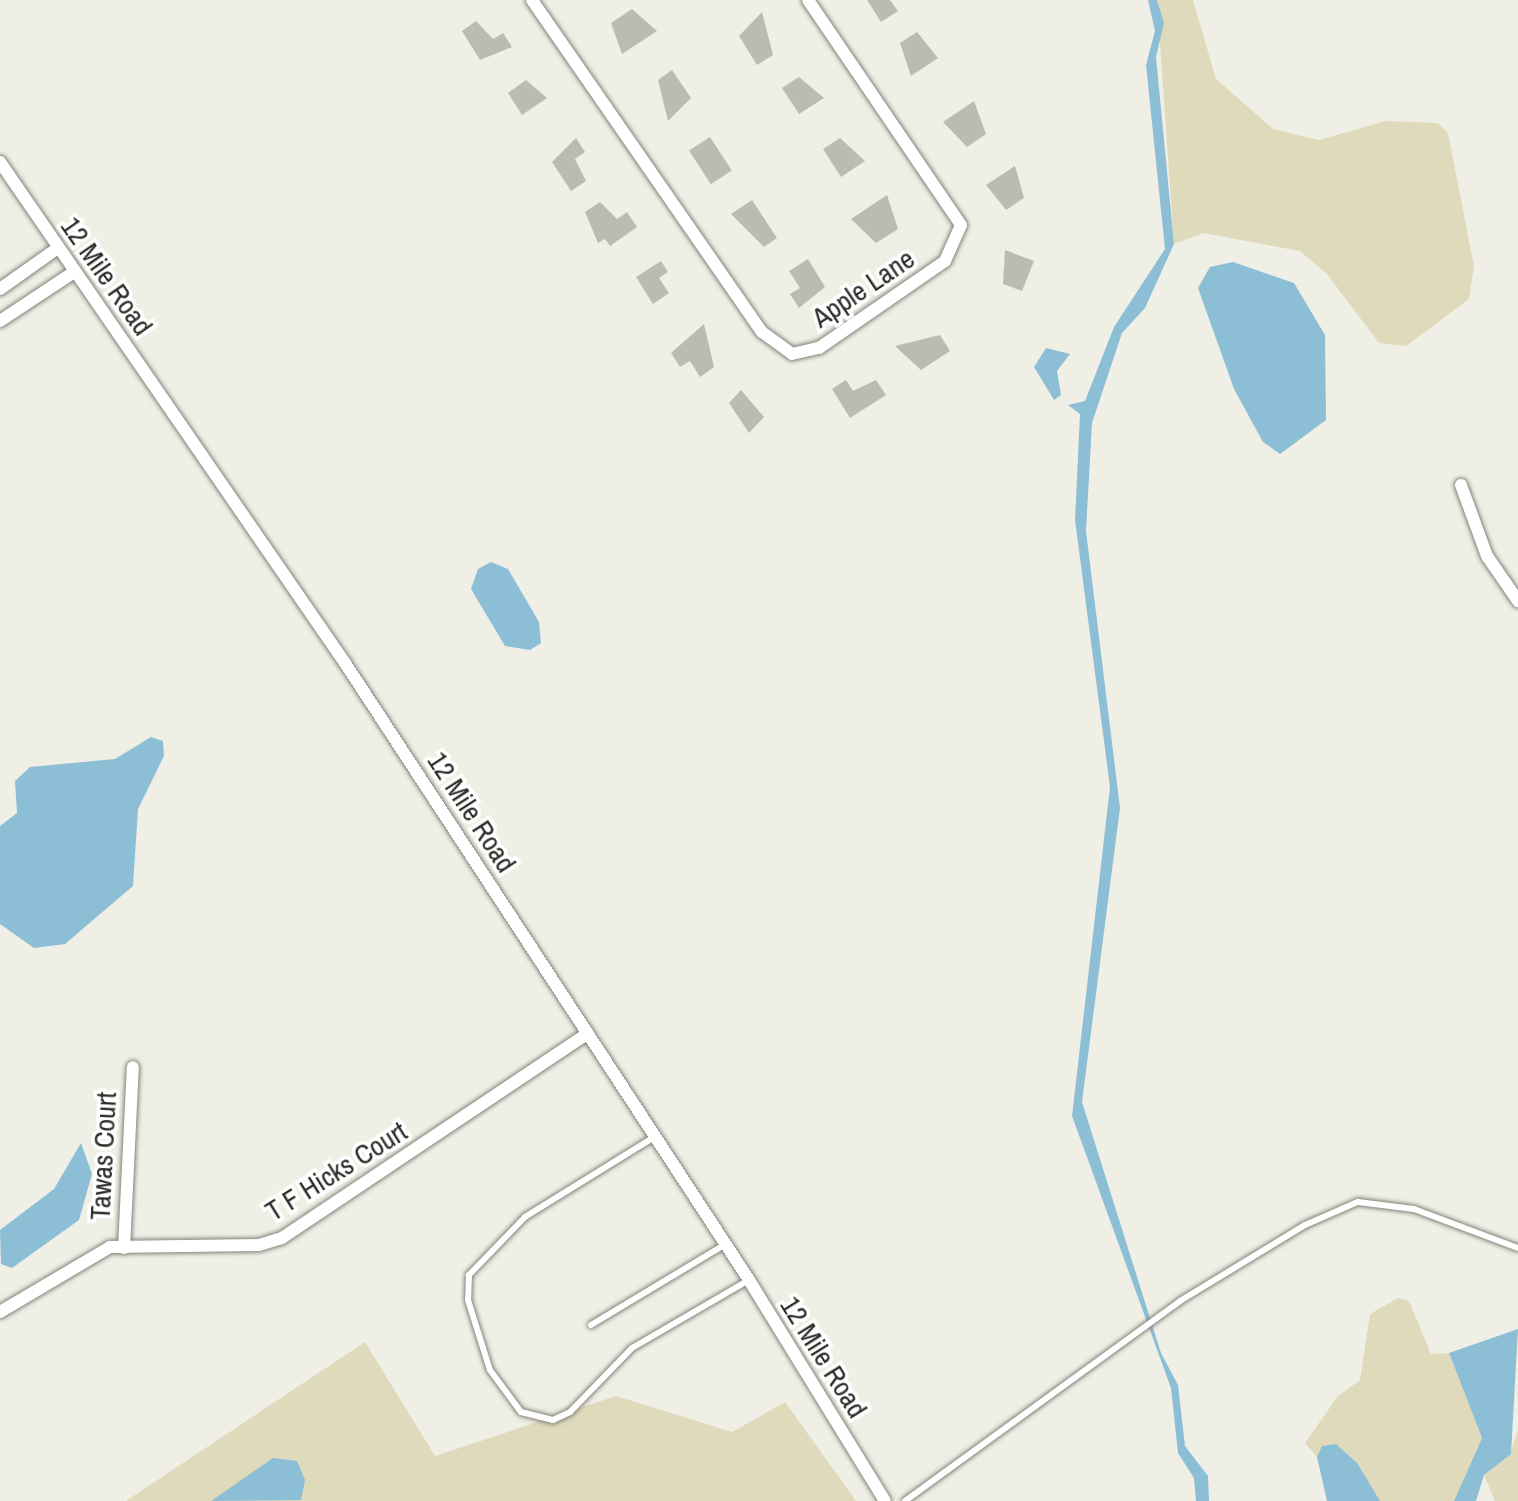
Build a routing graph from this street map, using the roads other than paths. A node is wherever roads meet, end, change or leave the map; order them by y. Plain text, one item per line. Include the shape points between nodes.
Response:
1 (532, 0) edge
2 (808, 0) edge
3 (0, 162) edge
4 (58, 248) junction
5 (74, 272) junction
6 (0, 289) edge
7 (0, 321) edge
8 (1461, 485) dead end
9 (1518, 601) edge
10 (588, 1033) junction
11 (133, 1067) dead end
12 (656, 1136) junction
13 (726, 1244) junction
14 (124, 1248) junction
15 (1518, 1248) edge
16 (749, 1280) junction
17 (0, 1311) edge
18 (591, 1325) dead end
19 (885, 1501) edge
20 (905, 1501) edge

1 - 2 street, Apple Lane via 762,332 792,354 819,348 945,261 961,225
3 - 4 street, 12 Mile Road
4 - 5 street, 12 Mile Road
4 - 6 street
5 - 7 street
5 - 10 street, 12 Mile Road
8 - 9 street via 1487,556
10 - 12 street, 12 Mile Road
10 - 14 street, T F Hicks Court via 282,1238 259,1245
11 - 14 street, Tawas Court
12 - 13 street, 12 Mile Road
12 - 16 lane via 525,1217 469,1275 468,1300 490,1370 521,1412 553,1420 570,1412 632,1348
13 - 16 street, 12 Mile Road
13 - 18 lane
14 - 17 street, T F Hicks Court via 74,1263
15 - 20 lane via 1414,1209 1358,1202 1305,1225 1180,1301
16 - 19 street, 12 Mile Road

